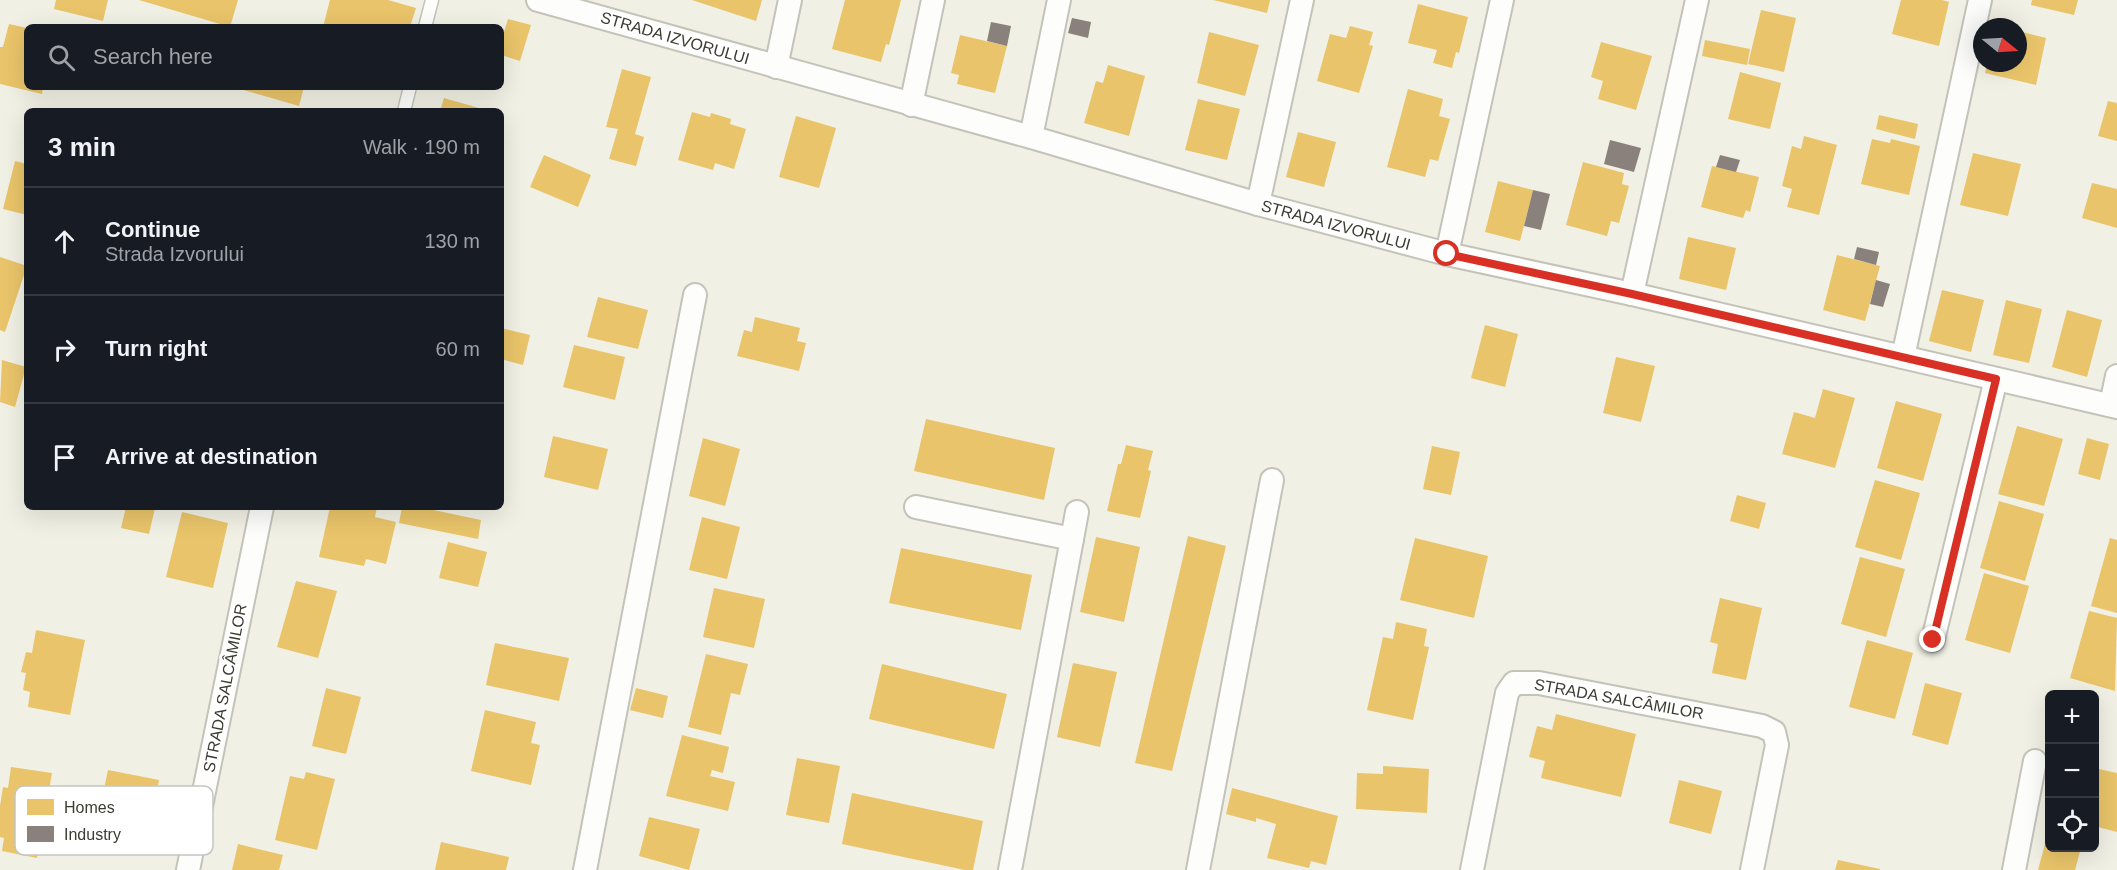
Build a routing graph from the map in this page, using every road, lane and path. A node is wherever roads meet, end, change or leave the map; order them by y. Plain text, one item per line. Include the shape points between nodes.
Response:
1 (432, 0) edge
2 (538, 0) edge
3 (790, 0) edge
4 (933, 0) edge
5 (1059, 0) edge
6 (1302, 0) edge
7 (1502, 0) edge
8 (1697, 0) edge
9 (1980, 0) edge
10 (585, 6) edge
11 (426, 24) edge
12 (776, 67) junction
13 (409, 90) edge
14 (911, 105) junction
15 (405, 108) edge
16 (1030, 137) junction
17 (1258, 204) junction
18 (1447, 254) junction
19 (1632, 294) junction
20 (695, 295) dead end
21 (1903, 357) junction
22 (2117, 376) edge
23 (1996, 379) junction
24 (2114, 406) edge
25 (1272, 480) dead end
26 (916, 507) dead end
27 (261, 510) edge
28 (1077, 512) dead end
29 (1072, 539) junction
30 (1933, 640) dead end
31 (2035, 761) dead end
32 (205, 786) edge
33 (191, 855) edge
34 (188, 870) edge
35 (585, 870) edge
36 (1010, 870) edge
37 (1198, 870) edge
38 (1473, 870) edge
39 (1752, 870) edge
40 (2014, 870) edge

1 - 11 lane
2 - 10 street, STRADA IZVORULUI
3 - 12 street
4 - 14 street
5 - 16 street
6 - 17 street
7 - 18 street
8 - 19 street
9 - 21 street
10 - 12 street, STRADA IZVORULUI
12 - 14 street, STRADA IZVORULUI
13 - 15 lane
14 - 16 street, STRADA IZVORULUI
16 - 17 street, STRADA IZVORULUI
17 - 18 street, STRADA IZVORULUI
18 - 19 street, STRADA IZVORULUI
19 - 21 street, STRADA IZVORULUI
20 - 35 street
21 - 23 street, STRADA IZVORULUI
22 - 24 street
23 - 24 street, STRADA IZVORULUI
23 - 30 street
25 - 37 street
26 - 29 street
27 - 32 street, STRADA SALCÂMILOR
28 - 29 street
29 - 36 street
31 - 40 street
33 - 34 street, STRADA SALCÂMILOR
38 - 39 street, STRADA SALCÂMILOR via 1507,693 1514,683 1524,682 1762,726 1774,732 1777,745

